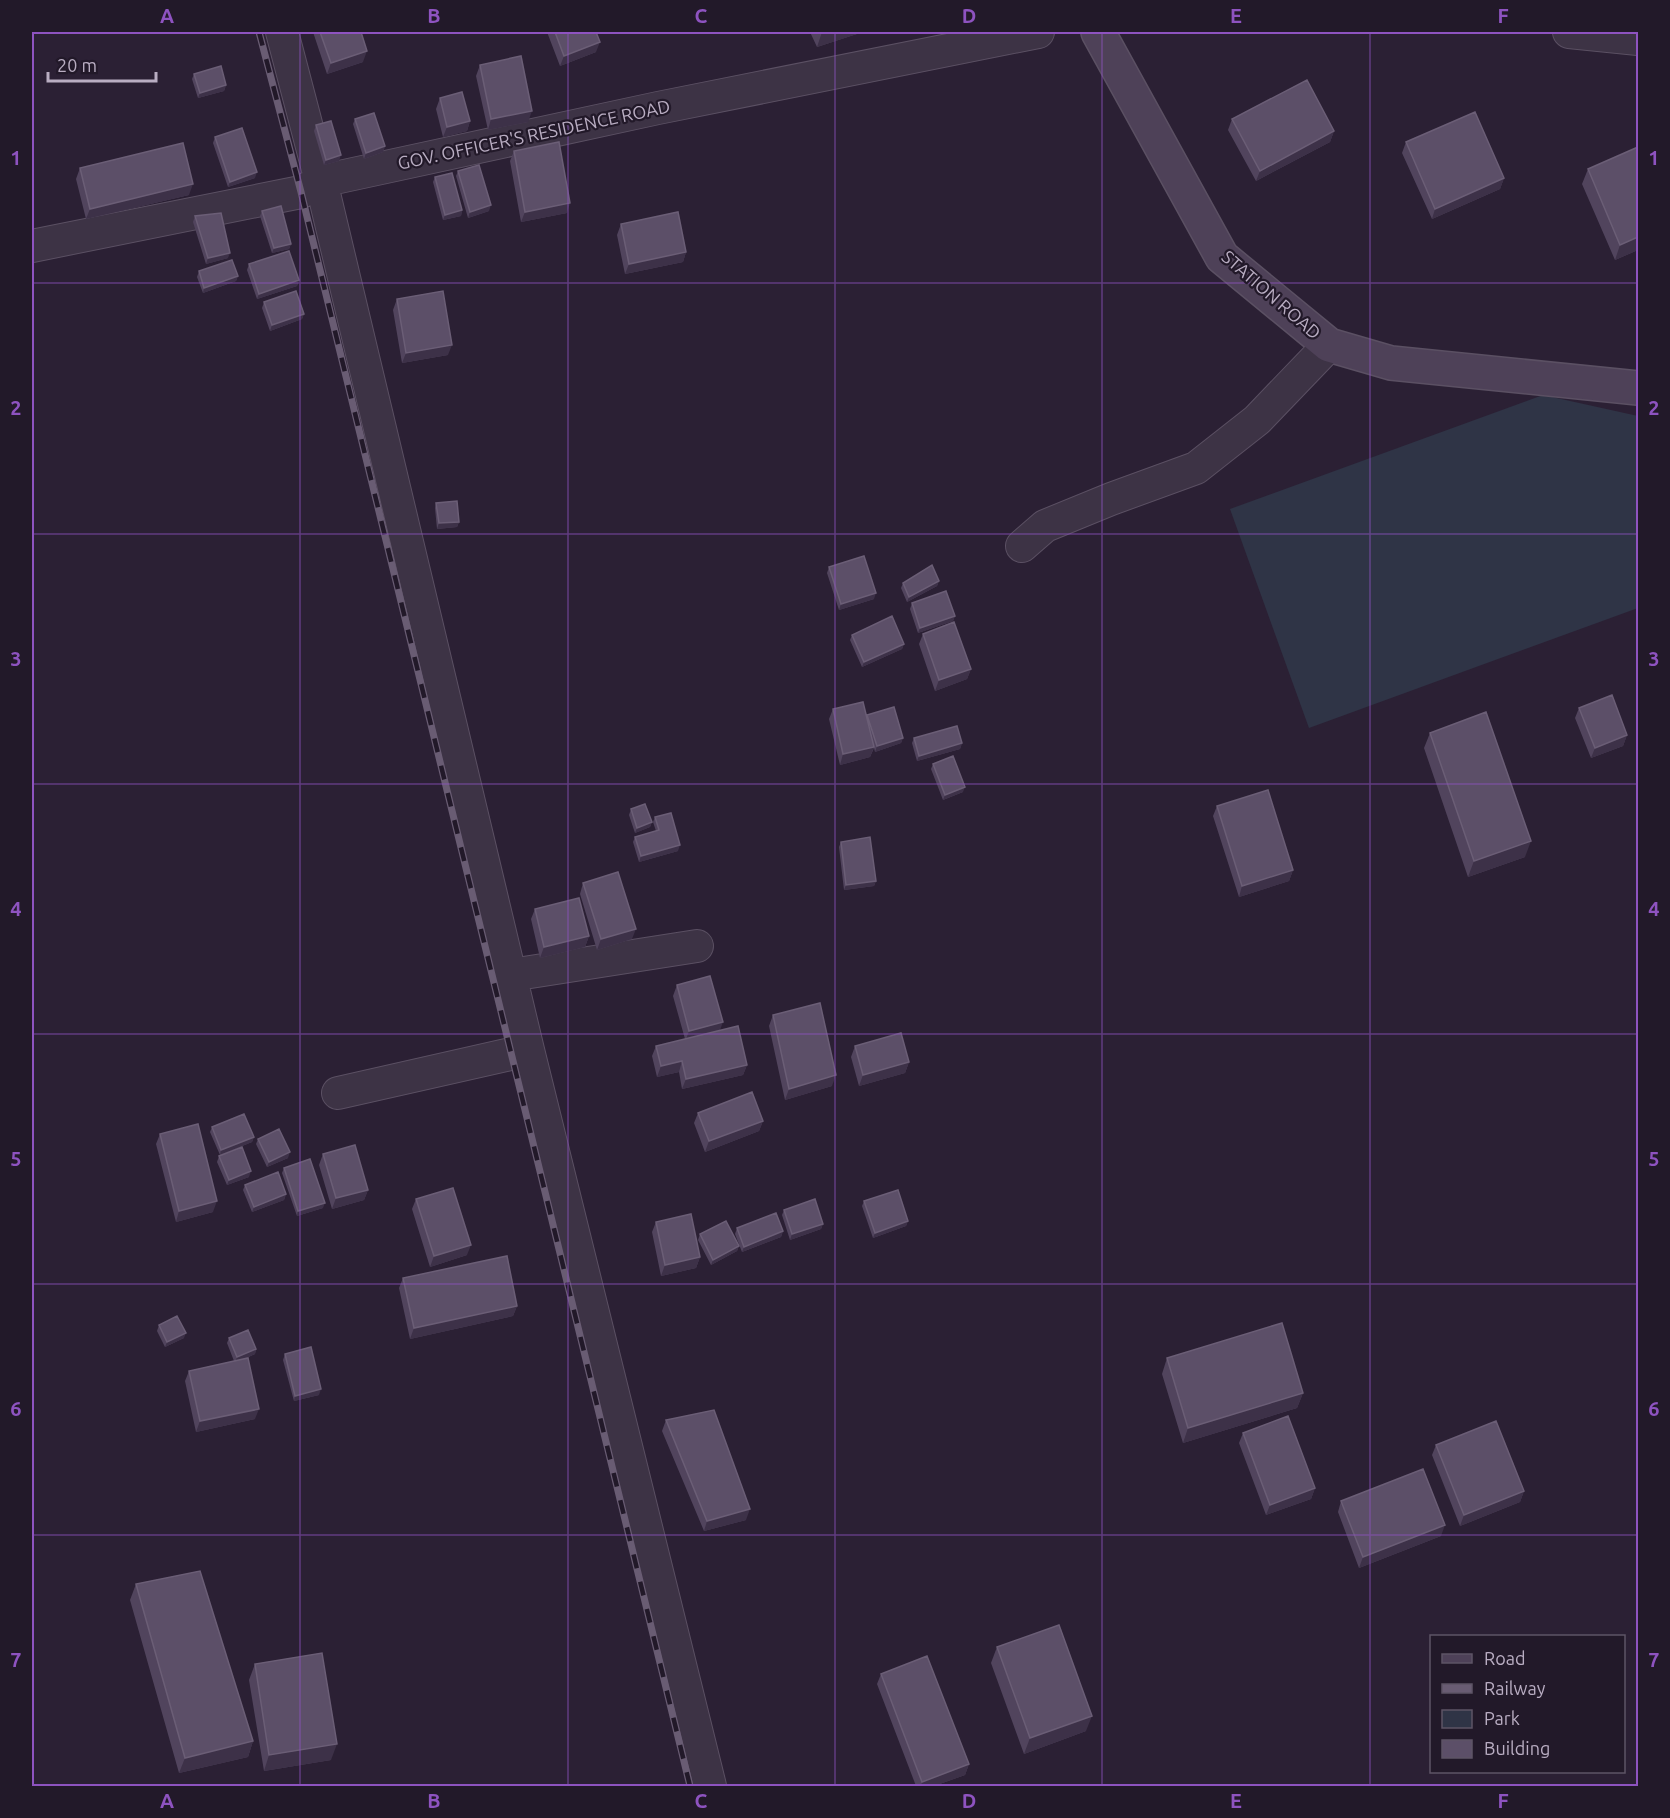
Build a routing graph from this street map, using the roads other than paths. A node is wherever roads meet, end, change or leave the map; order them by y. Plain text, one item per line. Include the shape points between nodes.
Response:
1 (282, 32) edge
2 (1038, 32) edge
3 (1098, 32) edge
4 (1569, 32) edge
5 (1638, 39) edge
6 (321, 181) junction
7 (32, 246) edge
8 (1329, 345) junction
9 (1638, 388) edge
10 (1022, 546) dead end
11 (697, 946) dead end
12 (511, 975) junction
13 (528, 1050) junction
14 (338, 1093) dead end
15 (710, 1786) edge

1 - 6 street
2 - 6 street, GOV. OFFICER'S RESIDENCE ROAD
3 - 8 street, STATION ROAD via 1222,257
4 - 5 street
6 - 7 street, GOV. OFFICER'S RESIDENCE ROAD via 301,192
6 - 12 street
8 - 9 street, STATION ROAD via 1391,363
8 - 10 street via 1257,420 1196,468 1045,526
11 - 12 street
12 - 13 street
13 - 14 street
13 - 15 street

